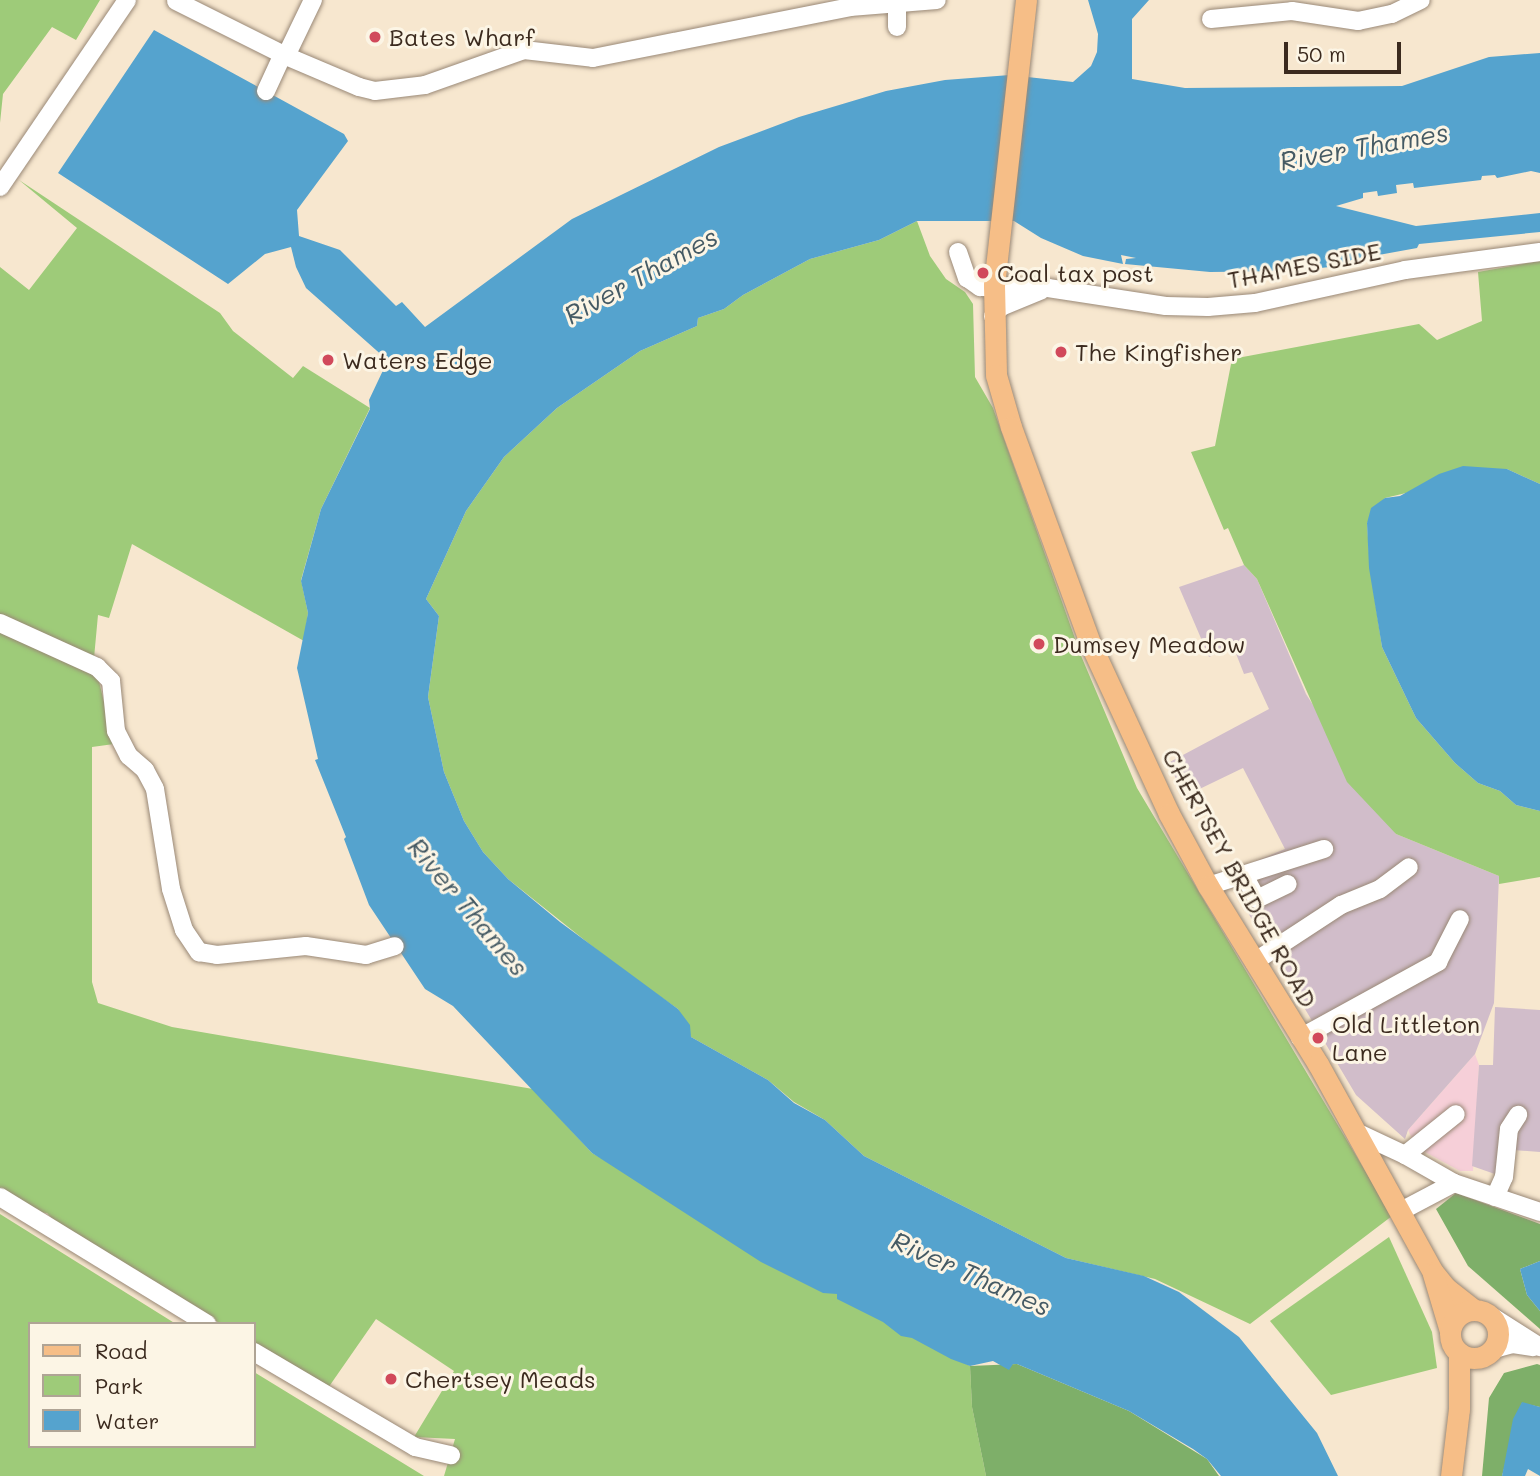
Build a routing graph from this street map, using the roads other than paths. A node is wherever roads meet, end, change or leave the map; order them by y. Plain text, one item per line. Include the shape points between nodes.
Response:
1 (127, 0) edge
2 (313, 0) edge
3 (937, 0) edge
4 (1027, 0) edge
5 (1421, 0) edge
6 (176, 1) edge
7 (893, 1) edge
8 (1211, 19) dead end
9 (897, 27) dead end
10 (284, 55) junction
11 (266, 91) dead end
12 (0, 187) edge
13 (958, 252) dead end
14 (1540, 252) edge
15 (994, 285) junction
16 (1048, 288) junction
17 (993, 316) junction
18 (0, 623) edge
19 (1324, 849) dead end
20 (1409, 867) dead end
21 (1244, 875) junction
22 (1288, 884) dead end
23 (1208, 886) junction
24 (1460, 919) dead end
25 (395, 946) dead end
26 (1254, 962) junction
27 (1300, 1038) junction
28 (1456, 1114) dead end
29 (1518, 1115) dead end
30 (1356, 1132) junction
31 (1405, 1155) junction
32 (1454, 1184) junction
33 (0, 1197) edge
34 (1496, 1197) junction
35 (1401, 1212) junction
36 (1540, 1212) edge
37 (1433, 1272) junction
38 (1473, 1309) junction
39 (1493, 1317) junction
40 (204, 1322) edge
41 (1450, 1331) junction
42 (1540, 1348) edge
43 (256, 1353) edge
44 (1477, 1353) junction
45 (451, 1455) dead end
46 (1451, 1476) edge

1 - 12 street
2 - 10 street
3 - 7 street
4 - 15 main road, CHERTSEY BRIDGE ROAD
5 - 8 street via 1392,14 1358,21 1292,11
6 - 10 street
7 - 9 street
7 - 10 street via 604,56 524,50 425,85 375,90
10 - 11 street
13 - 15 street, THAMES SIDE via 962,269 973,283
14 - 16 street, THAMES SIDE via 1405,270 1255,303 1208,307 1166,306
15 - 16 street, THAMES SIDE
15 - 17 main road, CHERTSEY BRIDGE ROAD
16 - 17 street via 1001,307
17 - 23 main road, CHERTSEY BRIDGE ROAD via 999,390 1090,643 1150,778
18 - 25 street via 97,667 111,681 117,731 129,756 145,769 155,789 171,889 184,930 199,952 217,955 306,946 366,955
19 - 21 street
20 - 26 street via 1380,889 1341,905
21 - 22 street via 1257,899
21 - 23 street
23 - 26 main road, CHERTSEY BRIDGE ROAD
24 - 27 street via 1438,962
26 - 27 main road, CHERTSEY BRIDGE ROAD
27 - 30 main road, CHERTSEY BRIDGE ROAD
28 - 31 street
29 - 34 street via 1509,1129 1504,1177
30 - 31 street
30 - 35 main road, CHERTSEY BRIDGE ROAD
31 - 32 street
32 - 34 street
32 - 35 street
33 - 40 street
34 - 36 street
35 - 37 main road, CHERTSEY BRIDGE ROAD
37 - 38 main road, CHERTSEY BRIDGE ROAD
37 - 41 main road, CHERTSEY BRIDGE ROAD
38 - 39 main road
38 - 41 main road via 1460,1313
39 - 42 street
39 - 44 main road via 1499,1333
41 - 44 main road via 1453,1347
42 - 44 street via 1513,1344
43 - 45 street via 415,1447
44 - 46 main road via 1459,1409

